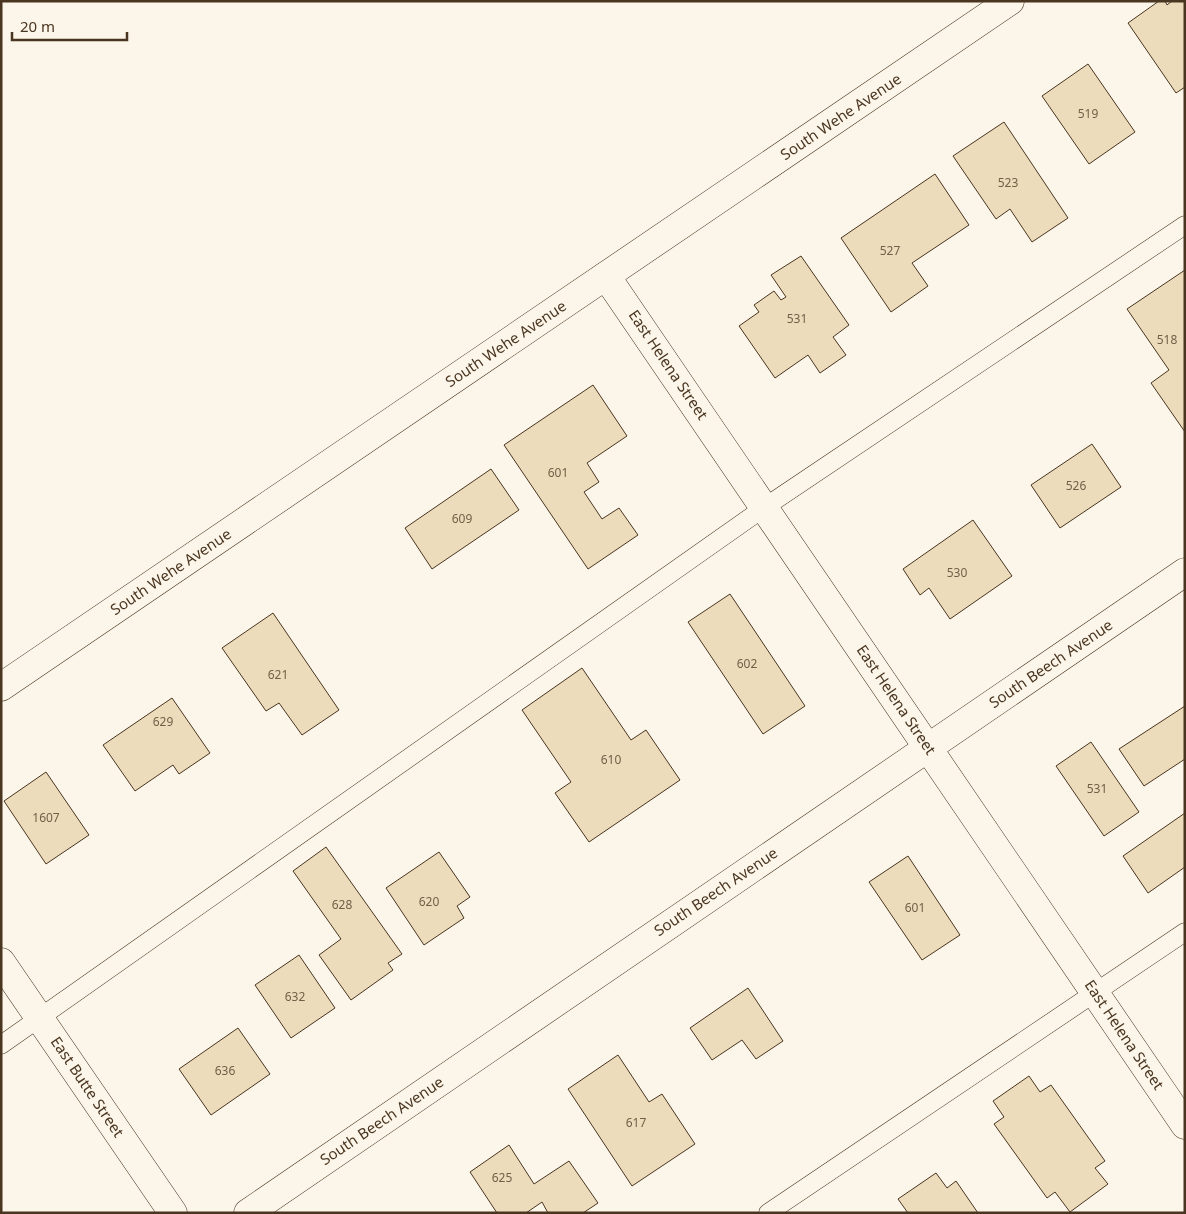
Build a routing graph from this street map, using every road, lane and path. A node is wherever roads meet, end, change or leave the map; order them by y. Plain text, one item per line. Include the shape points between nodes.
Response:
1 (1010, 1) edge
2 (1185, 225) edge
3 (606, 276) junction
4 (765, 508) junction
5 (1185, 572) edge
6 (1, 687) edge
7 (928, 747) junction
8 (1185, 932) edge
9 (1, 962) edge
10 (1094, 992) junction
11 (40, 1018) junction
12 (1, 1045) edge
13 (1185, 1124) edge
14 (173, 1213) edge
15 (248, 1213) edge
16 (768, 1213) edge

1 - 3 street, South Wehe Avenue
2 - 4 lane
3 - 4 street, East Helena Street
3 - 6 street, South Wehe Avenue
4 - 7 street, East Helena Street
4 - 11 lane
5 - 7 street, South Beech Avenue
7 - 10 street, East Helena Street
7 - 15 street, South Beech Avenue
8 - 10 lane
9 - 11 street, East Butte Street
10 - 13 street, East Helena Street
10 - 16 lane
11 - 12 lane
11 - 14 street, East Butte Street

